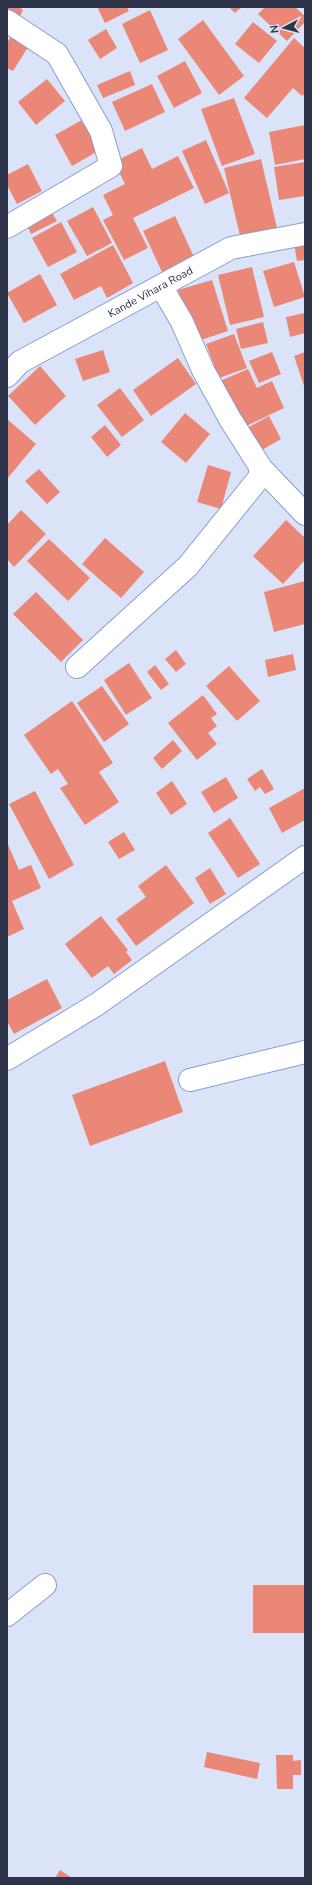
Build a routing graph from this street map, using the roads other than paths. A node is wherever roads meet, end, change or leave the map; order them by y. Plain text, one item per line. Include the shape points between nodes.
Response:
1 (7, 21) edge
2 (7, 227) edge
3 (305, 234) edge
4 (161, 286) junction
5 (7, 376) edge
6 (261, 468) junction
7 (305, 514) edge
8 (77, 667) dead end
9 (305, 857) edge
10 (305, 1052) edge
11 (7, 1059) edge
12 (190, 1080) dead end
13 (45, 1585) dead end
14 (7, 1615) edge

1 - 2 street via 57,54 101,130 111,166
3 - 4 street, Kande Vihara Road via 231,248
4 - 5 street, Kande Vihara Road via 20,362
4 - 6 street via 182,322 203,370
6 - 7 street
6 - 8 street via 259,478 188,566
9 - 11 street via 96,1005
10 - 12 street
13 - 14 street

